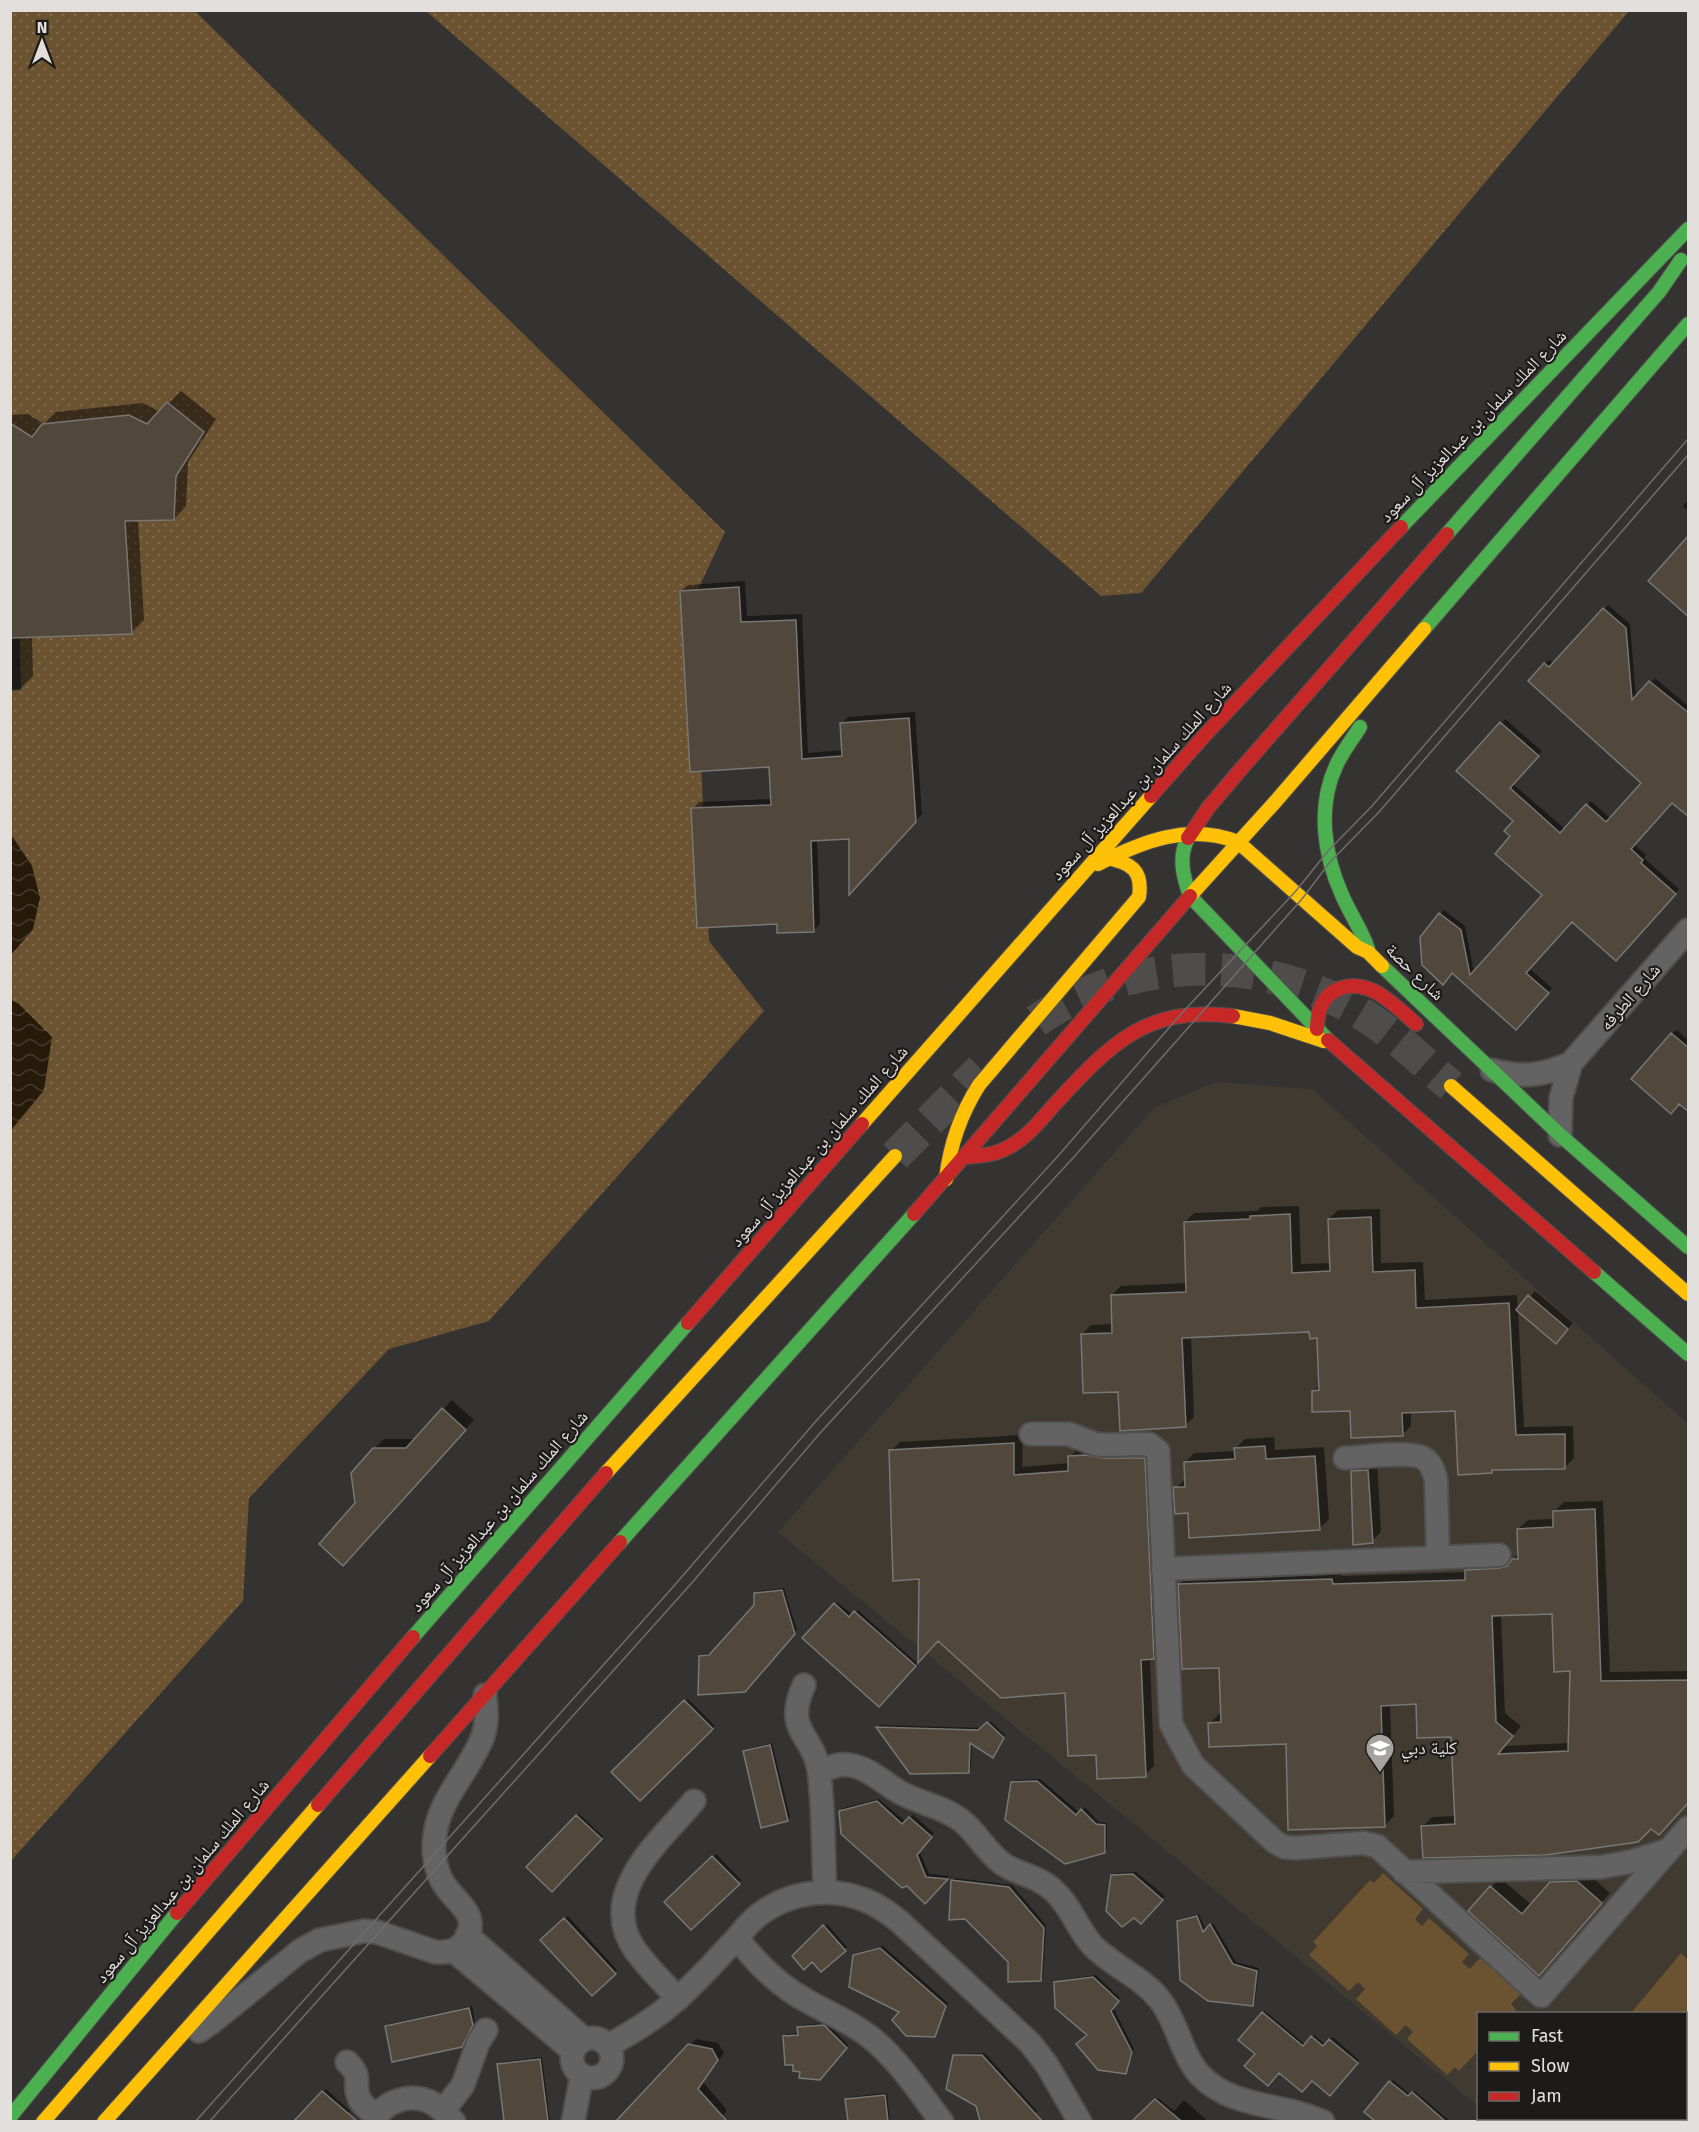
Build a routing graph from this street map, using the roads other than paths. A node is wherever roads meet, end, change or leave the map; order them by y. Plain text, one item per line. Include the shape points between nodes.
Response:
1 (1689, 229) edge
2 (1689, 250) edge
3 (1689, 324) edge
4 (1404, 653) junction
5 (1241, 769) junction
6 (1276, 801) junction
7 (1229, 806) dead end
8 (1243, 817) dead end
9 (1189, 835) junction
10 (1238, 842) junction
11 (1107, 858) junction
12 (1079, 877) junction
13 (1190, 896) junction
14 (1689, 930) edge
15 (1368, 952) junction
16 (1317, 1029) junction
17 (1331, 1043) junction
18 (1468, 1048) junction
19 (1571, 1063) junction
20 (1492, 1070) junction
21 (1451, 1086) tunnel mouth
22 (1560, 1135) junction
23 (895, 1156) tunnel mouth
24 (965, 1157) junction
25 (946, 1179) junction
26 (1689, 1247) edge
27 (1689, 1294) edge
28 (1689, 1354) edge
29 (1030, 1434) dead end
30 (1345, 1458) dead end
31 (1499, 1555) dead end
32 (1438, 1558) junction
33 (1163, 1569) junction
34 (804, 1685) dead end
35 (485, 1695) junction
36 (819, 1772) junction
37 (694, 1802) dead end
38 (1689, 1828) edge
39 (1670, 1850) junction
40 (1404, 1872) junction
41 (825, 1892) junction
42 (737, 1938) junction
43 (460, 1942) junction
44 (678, 1999) junction
45 (486, 2030) dead end
46 (171, 2045) junction
47 (579, 2045) junction
48 (609, 2046) junction
49 (347, 2062) dead end
50 (582, 2075) junction
51 (449, 2116) edge
52 (10, 2117) edge
53 (376, 2119) edge
54 (43, 2121) edge
55 (104, 2121) edge
56 (573, 2121) edge
57 (942, 2121) edge
58 (1080, 2121) edge
59 (1323, 2121) edge

1 - 12 main road, شارع الملك سلمان بن عبدالعزيز آل سعود via 1230,707
2 - 5 main road via 1659,292
3 - 4 main road
4 - 6 main road
4 - 15 main road via 1336,766 1324,806 1330,862
5 - 7 main road via 1228,790
5 - 9 main road
6 - 8 main road via 1252,816
6 - 10 main road
9 - 10 main road, شارع حصة via 1205,833
9 - 11 main road, شارع حصة via 1133,846
9 - 13 main road via 1182,865
10 - 13 main road
10 - 15 main road, شارع حصة via 1357,948
11 - 12 main road, شارع حصة
11 - 25 main road via 1125,862 1137,872 1139,897 964,1106 954,1130
12 - 52 main road, شارع الملك سلمان بن عبدالعزيز آل سعود via 474,1566 198,1887
13 - 16 main road
13 - 24 main road
14 - 19 street, شارع الطرفه
15 - 18 main road, شارع حصة
16 - 17 main road
16 - 18 main road via 1320,1005 1327,995 1348,985 1360,985 1372,989 1434,1036
17 - 24 main road via 1284,1026 1236,1015 1200,1012 1156,1021 1111,1047 1008,1150 987,1157
17 - 28 main road
18 - 20 main road, شارع حصة
19 - 20 street, شارع الطرفه via 1540,1074
19 - 22 street, شارع الطرفه via 1561,1098
20 - 22 main road, شارع حصة
21 - 27 main road
22 - 26 main road, شارع حصة
23 - 54 main road via 613,1466
24 - 25 main road
25 - 35 main road
29 - 33 street via 1069,1434 1095,1444 1155,1447 1159,1457
30 - 32 street via 1409,1455 1429,1462 1436,1480
31 - 32 street
32 - 33 street
33 - 40 street via 1169,1716 1193,1766 1275,1842 1295,1848 1372,1844
34 - 36 street via 796,1714
35 - 43 street via 483,1735 440,1811 435,1832 434,1853 441,1881 469,1920
35 - 46 main road
36 - 41 street
36 - 59 street via 846,1764 860,1767 899,1792 963,1821 1004,1865 1042,1880 1057,1893 1094,1946 1148,1986 1172,2019 1201,2076 1240,2099
37 - 44 street via 638,1867 624,1899 623,1917 635,1950
38 - 39 street
39 - 40 street via 1601,1867
39 - 40 street via 1541,1996
41 - 42 street via 776,1905
41 - 58 street via 865,1900 900,1922 1030,2043
42 - 44 street
42 - 57 street via 788,1990 851,2024 887,2052
43 - 46 street via 444,1953 377,1932 320,1940 300,1951 212,2022
43 - 47 street
44 - 48 street
45 - 51 street
46 - 55 main road
47 - 48 street via 593,2037
47 - 50 street via 572,2060
48 - 50 street via 610,2068 597,2078
49 - 53 street via 358,2079 361,2102
50 - 56 street
51 - 53 street via 427,2100 409,2097 390,2103

